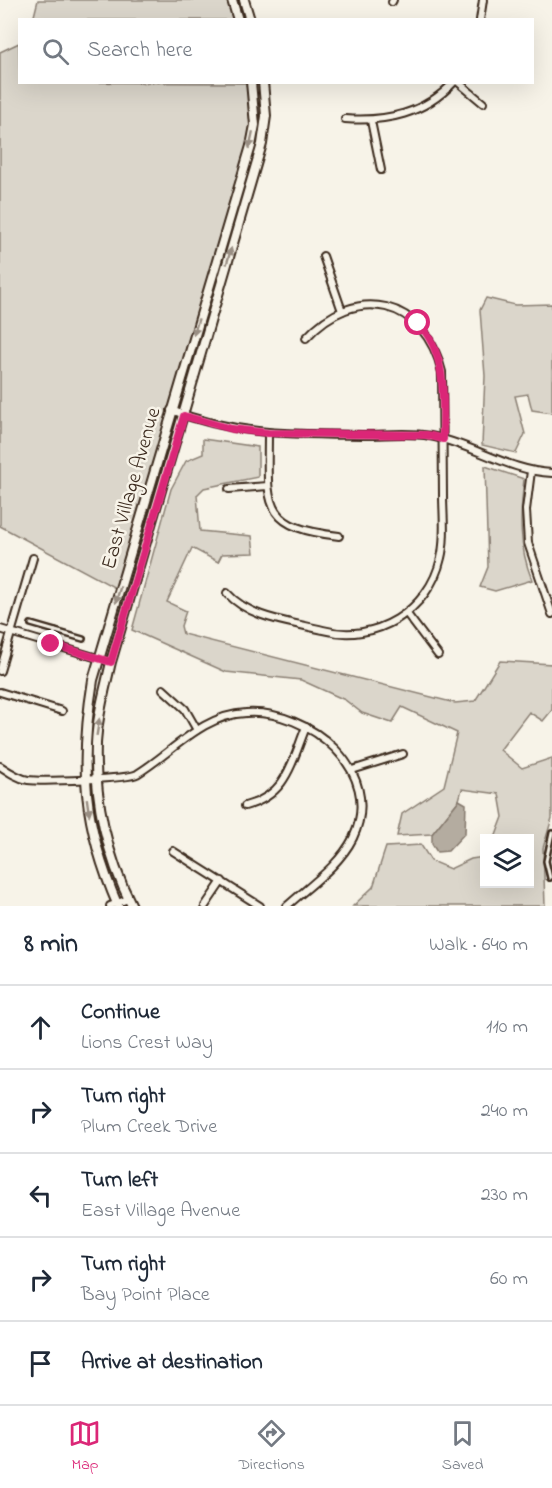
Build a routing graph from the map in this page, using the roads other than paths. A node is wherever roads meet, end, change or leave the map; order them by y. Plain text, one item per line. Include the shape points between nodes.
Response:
1 (232, 0) edge
2 (244, 0) edge
3 (483, 0) edge
4 (237, 18) edge
5 (249, 18) edge
6 (480, 18) edge
7 (251, 84) edge
8 (262, 84) edge
9 (452, 84) edge
10 (460, 84) edge
11 (483, 103) dead end
12 (345, 119) dead end
13 (370, 121) junction
14 (381, 170) dead end
15 (323, 256) dead end
16 (342, 311) junction
17 (306, 338) dead end
18 (171, 410) junction
19 (184, 416) junction
20 (268, 433) junction
21 (443, 439) junction
22 (531, 471) junction
23 (552, 473) edge
24 (268, 486) junction
25 (229, 489) dead end
26 (339, 536) dead end
27 (33, 558) dead end
28 (227, 593) dead end
29 (407, 614) junction
30 (552, 614) edge
31 (31, 624) dead end
32 (0, 629) edge
33 (55, 631) junction
34 (12, 632) junction
35 (83, 639) dead end
36 (51, 644) junction
37 (438, 655) dead end
38 (99, 659) junction
39 (111, 662) junction
40 (0, 671) edge
41 (163, 688) dead end
42 (0, 692) edge
43 (62, 711) dead end
44 (306, 727) junction
45 (197, 730) junction
46 (403, 754) dead end
47 (0, 766) edge
48 (352, 770) junction
49 (85, 778) junction
50 (96, 778) junction
51 (245, 807) dead end
52 (552, 833) edge
53 (173, 851) dead end
54 (550, 878) dead end
55 (222, 882) junction
56 (130, 902) edge
57 (115, 905) edge
58 (204, 906) edge
59 (260, 906) edge
60 (287, 906) edge

1 - 4 street
2 - 5 street
3 - 6 street
7 -> 18 street, East Village Avenue via 255,124 251,146
19 -> 8 street, East Village Avenue via 262,144 266,116
9 - 13 street via 412,112
10 - 11 street
12 - 13 street
13 - 14 street
15 - 16 street
16 - 17 street via 320,323
16 - 21 street via 368,306 394,309 426,332 442,372
18 - 19 street
18 -> 38 street, East Village Avenue
19 - 20 street via 232,429
19 - 39 street, East Village Avenue
20 - 21 street via 427,435
20 - 24 street
21 - 22 street
21 - 29 street via 442,557 429,588
22 - 23 street
22 - 30 street via 526,510 528,543
24 - 25 street
24 - 26 street via 273,508 286,524 308,533
27 - 34 street
28 - 29 street via 248,610 336,633 372,631
29 - 37 street
31 - 33 lane
32 - 34 street
33 - 35 lane
33 - 36 lane
34 - 36 street
34 - 40 street
36 - 38 street
38 - 39 street
38 - 49 street, East Village Avenue via 85,730
50 -> 39 street, East Village Avenue via 96,742
41 - 45 street via 185,709
42 - 43 street
44 - 45 street via 279,716 246,713 227,715
44 - 48 street via 330,742
44 - 51 street via 278,790 262,802
45 - 50 street via 134,776
46 - 48 street
47 - 49 street via 27,780
48 - 60 street via 360,812 354,835 337,862
49 - 50 street
49 -> 57 street, East Village Avenue via 93,837
50 - 56 street, East Village Avenue via 110,850
52 - 54 lane via 546,861
53 - 55 street
55 - 58 street
55 - 59 street
56 - 57 street

